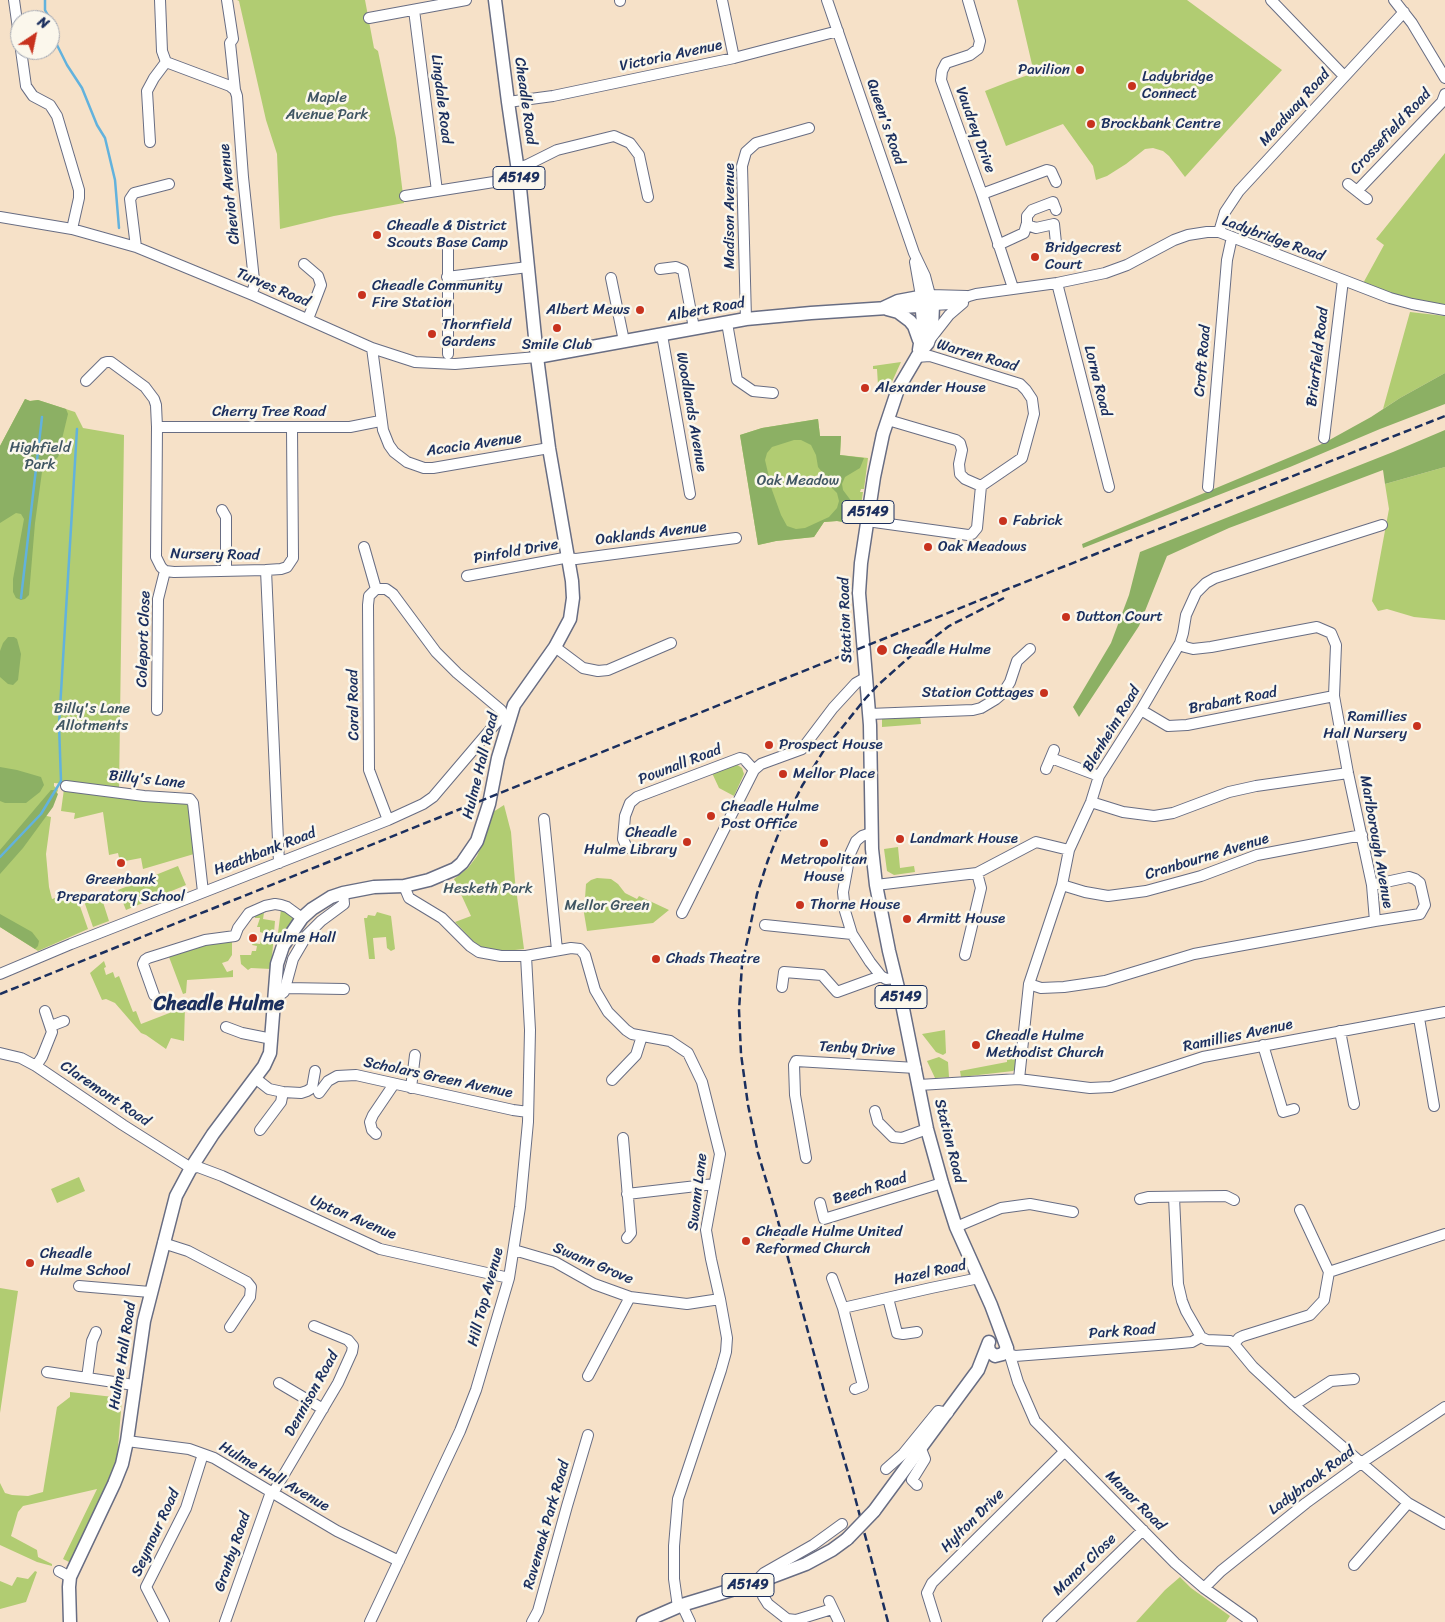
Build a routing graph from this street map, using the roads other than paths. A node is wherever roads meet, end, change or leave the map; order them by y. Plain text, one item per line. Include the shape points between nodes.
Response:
1 (160, 0) edge
2 (227, 0) edge
3 (466, 0) edge
4 (495, 0) edge
5 (722, 0) edge
6 (827, 0) edge
7 (968, 0) edge
8 (1271, 0) edge
9 (1394, 0) edge
10 (414, 10) junction
11 (1404, 12) junction
12 (369, 18) dead end
13 (838, 31) junction
14 (734, 58) junction
15 (22, 60) edge
16 (166, 62) junction
17 (1344, 76) junction
18 (1445, 78) edge
19 (235, 90) junction
20 (1445, 94) edge
21 (508, 102) junction
22 (810, 128) dead end
23 (150, 142) dead end
24 (519, 173) junction
25 (1056, 182) dead end
26 (169, 184) dead end
27 (1348, 184) dead end
28 (438, 191) junction
29 (1357, 191) junction
30 (982, 194) junction
31 (405, 196) dead end
32 (648, 197) dead end
33 (1367, 198) dead end
34 (1056, 210) dead end
35 (0, 217) edge
36 (1027, 225) junction
37 (72, 229) junction
38 (1219, 232) junction
39 (1232, 237) junction
40 (1056, 243) dead end
41 (998, 245) junction
42 (136, 247) junction
43 (448, 248) dead end
44 (304, 264) dead end
45 (528, 267) junction
46 (660, 269) dead end
47 (447, 277) junction
48 (611, 278) dead end
49 (1343, 280) junction
50 (1057, 283) junction
51 (1012, 288) junction
52 (251, 294) junction
53 (972, 295) junction
54 (927, 300) junction
55 (882, 308) junction
56 (1445, 310) edge
57 (308, 319) junction
58 (746, 319) junction
59 (727, 323) junction
60 (694, 328) junction
61 (662, 335) junction
62 (624, 341) junction
63 (372, 348) junction
64 (920, 350) junction
65 (448, 354) dead end
66 (537, 357) junction
67 (737, 380) junction
68 (86, 381) dead end
69 (773, 393) dead end
70 (740, 395) dead end
71 (888, 420) junction
72 (380, 421) junction
73 (157, 426) junction
74 (292, 428) junction
75 (1324, 438) dead end
76 (544, 449) junction
77 (982, 486) junction
78 (1109, 487) dead end
79 (1208, 487) dead end
80 (690, 494) dead end
81 (222, 510) dead end
82 (867, 521) junction
83 (1382, 525) dead end
84 (736, 538) dead end
85 (364, 547) dead end
86 (569, 558) junction
87 (165, 570) junction
88 (226, 570) junction
89 (266, 570) junction
90 (468, 576) dead end
91 (376, 589) junction
92 (671, 643) dead end
93 (1180, 643) junction
94 (555, 647) junction
95 (1030, 649) dead end
96 (865, 678) junction
97 (1334, 696) junction
98 (157, 710) dead end
99 (1141, 710) junction
100 (869, 714) junction
101 (507, 716) junction
102 (1046, 769) dead end
103 (754, 770) junction
104 (1348, 773) junction
105 (1099, 776) junction
106 (66, 786) dead end
107 (1090, 802) junction
108 (544, 819) dead end
109 (388, 820) junction
110 (870, 833) junction
111 (1362, 835) junction
112 (627, 848) dead end
113 (1070, 850) junction
114 (279, 863) junction
115 (977, 873) junction
116 (876, 885) junction
117 (1062, 885) junction
118 (1372, 885) junction
119 (404, 886) junction
120 (203, 892) junction
121 (343, 893) junction
122 (682, 913) dead end
123 (302, 918) junction
124 (1375, 921) junction
125 (765, 925) dead end
126 (852, 934) junction
127 (557, 950) junction
128 (526, 956) junction
129 (965, 956) dead end
130 (0, 974) edge
131 (881, 976) junction
132 (896, 978) junction
133 (1029, 984) junction
134 (782, 987) dead end
135 (286, 988) junction
136 (344, 989) dead end
137 (154, 995) dead end
138 (274, 996) junction
139 (46, 1011) dead end
140 (1445, 1012) edge
141 (1419, 1018) junction
142 (64, 1021) dead end
143 (51, 1026) junction
144 (226, 1027) dead end
145 (1340, 1030) junction
146 (642, 1036) junction
147 (272, 1039) junction
148 (1263, 1045) junction
149 (0, 1053) edge
150 (415, 1055) dead end
151 (36, 1066) junction
152 (916, 1068) junction
153 (315, 1071) dead end
154 (255, 1078) junction
155 (1019, 1079) junction
156 (612, 1080) dead end
157 (394, 1084) junction
158 (919, 1085) junction
159 (411, 1088) junction
160 (283, 1092) junction
161 (319, 1093) dead end
162 (1354, 1104) dead end
163 (1434, 1106) dead end
164 (1294, 1109) dead end
165 (875, 1111) dead end
166 (528, 1112) junction
167 (927, 1129) junction
168 (260, 1130) dead end
169 (376, 1134) dead end
170 (623, 1138) dead end
171 (806, 1158) dead end
172 (191, 1168) junction
173 (942, 1183) junction
174 (714, 1184) junction
175 (627, 1194) junction
176 (1174, 1197) junction
177 (1140, 1199) dead end
178 (1234, 1200) dead end
179 (820, 1203) dead end
180 (1300, 1210) dead end
181 (1073, 1212) dead end
182 (956, 1227) junction
183 (1445, 1234) edge
184 (626, 1238) dead end
185 (163, 1243) junction
186 (514, 1250) junction
187 (1329, 1272) junction
188 (509, 1278) junction
189 (832, 1278) dead end
190 (979, 1278) junction
191 (78, 1286) dead end
192 (150, 1292) junction
193 (630, 1297) junction
194 (888, 1298) junction
195 (720, 1299) junction
196 (991, 1305) junction
197 (843, 1308) junction
198 (314, 1326) dead end
199 (230, 1327) dead end
200 (96, 1332) dead end
201 (917, 1332) dead end
202 (1200, 1337) junction
203 (990, 1342) junction
204 (1234, 1344) junction
205 (1003, 1351) junction
206 (978, 1370) junction
207 (47, 1372) dead end
208 (588, 1376) dead end
209 (87, 1378) junction
210 (1354, 1379) dead end
211 (279, 1383) dead end
212 (134, 1385) junction
213 (855, 1389) dead end
214 (1294, 1405) junction
215 (1445, 1407) edge
216 (323, 1409) junction
217 (948, 1413) junction
218 (588, 1435) dead end
219 (127, 1440) junction
220 (921, 1449) junction
221 (1064, 1452) junction
222 (203, 1454) junction
223 (1361, 1463) junction
224 (886, 1469) dead end
225 (917, 1485) dead end
226 (272, 1493) junction
227 (1408, 1503) junction
228 (842, 1524) dead end
229 (1445, 1524) edge
230 (1143, 1530) junction
231 (399, 1561) junction
232 (1354, 1565) dead end
233 (761, 1581) junction
234 (1204, 1588) junction
235 (680, 1606) junction
236 (70, 1622) edge
237 (164, 1622) edge
238 (225, 1622) edge
239 (370, 1622) edge
240 (532, 1622) edge
241 (644, 1622) edge
242 (690, 1622) edge
243 (839, 1622) edge
244 (936, 1622) edge
245 (1048, 1622) edge
246 (1252, 1622) edge

1 - 16 street via 162,51
2 - 19 street, Cheviot Avenue via 233,39 230,43
3 - 10 street
4 - 21 main road, Cheadle Road / A5149
5 - 14 street
6 - 13 street, Queen's Road
7 - 30 street, Vaudrey Drive via 980,41 978,49 946,63 941,80
8 - 17 street
9 - 11 street, Crossefield Road
10 - 12 street
10 - 28 street, Lingdale Road
11 - 17 street, Meadway Road
11 - 18 street, Crossefield Road
13 - 14 street, Victoria Avenue
13 - 54 street, Queen's Road
14 - 21 street, Victoria Avenue via 553,96
15 - 37 street via 26,86 33,96 50,105 57,116 79,190
16 - 19 street
16 - 23 street via 147,91
17 - 38 street, Meadway Road via 1239,191 1225,212
19 - 52 street, Cheviot Avenue via 254,280
20 - 29 street, Crossefield Road via 1442,102
21 - 24 main road, Cheadle Road / A5149
22 - 58 street, Madison Avenue via 756,143 746,152 742,166
24 - 28 street
24 - 32 street via 557,150 614,136 630,143 639,155
24 - 45 main road, Cheadle Road / A5149
25 - 30 street via 1051,172 1046,170
26 - 42 street via 134,192 130,199
27 - 29 street, Crossefield Road
28 - 31 street
29 - 33 street, Crossefield Road
30 - 41 street, Vaudrey Drive
34 - 36 street via 1053,202 1032,210 1027,216
35 - 37 street, Turves Road
36 - 40 street via 1036,228 1054,224
36 - 41 street via 1021,235
37 - 42 street, Turves Road
38 - 39 street, Ladybridge Road
38 - 50 street, Ladybridge Road via 1188,235 1120,269
39 - 49 street, Ladybridge Road
39 - 79 street, Croft Road via 1227,260
41 - 51 street, Vaudrey Drive
42 - 52 street, Turves Road
43 - 47 street
44 - 57 street via 318,276 321,285
45 - 47 street
45 - 66 main road, Cheadle Road / A5149
46 - 60 street via 676,267 682,270
47 - 65 street
48 - 62 street
49 - 56 street, Ladybridge Road via 1412,304
49 - 75 street, Briarfield Road
50 - 51 street, Ladybridge Road
50 - 78 street, Lorna Road
51 - 53 street, Ladybridge Road
52 - 57 street, Turves Road
53 - 54 street, Albert Road via 951,304
53 - 64 street, A5149 via 949,315
54 - 55 main road, Albert Road
54 - 64 main road, Station Road / A5149
55 - 58 main road, Albert Road
55 - 64 main road via 898,312 914,326
57 - 63 street, Turves Road
58 - 59 main road, Albert Road
59 - 60 main road, Albert Road
59 - 67 street
60 - 61 main road, Albert Road
61 - 62 main road, Albert Road
61 - 80 street, Woodlands Avenue
62 - 66 main road, Albert Road
63 - 66 street, Turves Road via 423,363 455,364
63 - 72 street, Acacia Avenue
64 - 71 main road, Station Road / A5149 via 898,389
64 - 77 street, Warren Road via 1020,384 1032,399 1034,414 1022,458
66 - 76 main road, Hulme Hall Road
67 - 69 street via 753,392
67 - 70 street
68 - 73 street, Nursery Road via 104,363 111,362 150,392 156,405
71 - 77 street via 956,440 962,450 960,474
71 - 82 main road, Station Road / A5149 via 879,448
72 - 74 street, Cherry Tree Road via 350,427
72 - 76 street, Acacia Avenue via 394,452 407,462 424,468
73 - 74 street, Cherry Tree Road
73 - 87 street, Nursery Road via 156,557
74 - 89 street via 293,558 287,567
76 - 86 main road, Hulme Hall Road
77 - 82 street via 977,528 970,535
81 - 88 street via 226,517
82 - 96 main road, Station Road / A5149 via 859,593
83 - 93 street, Blenheim Road via 1215,578 1196,593 1189,606
84 - 86 street, Oaklands Avenue
85 - 91 street
86 - 90 street, Pinfold Drive
86 - 94 main road, Hulme Hall Road via 573,598 571,613
87 - 88 street, Nursery Road
87 - 98 street, Coleport Close via 158,605
88 - 89 street, Nursery Road
89 - 114 street, Nursery Road
91 - 101 street via 386,589 393,594 436,652
91 - 109 street, Coral Road via 368,599 369,770
92 - 94 street via 598,672 583,668
93 - 97 street, Marlborough Avenue via 1185,647 1201,648 1324,628 1332,633 1336,645
93 - 99 street, Blenheim Road
94 - 101 main road, Hulme Hall Road
95 - 100 street via 1017,660 1003,692 981,708
96 - 100 main road, Station Road / A5149
96 - 103 street via 856,682 802,749 761,764
97 - 99 street, Brabant Road via 1186,726 1168,726
97 - 104 street, Marlborough Avenue
99 - 105 street, Blenheim Road
100 - 110 main road, Station Road / A5149
101 - 109 street, Heathbank Road via 496,723 431,799
101 - 119 main road, Hulme Hall Road via 489,804 469,855 447,873
102 - 105 street via 1052,754
103 - 112 street, Pownall Road via 740,758 637,797 630,803 625,816 623,839
103 - 122 street
104 - 107 street via 1256,786 1154,816 1123,812
104 - 111 street, Marlborough Avenue
105 - 107 street, Blenheim Road
106 - 120 street, Billy's Lane via 190,799
107 - 113 street, Blenheim Road
108 - 127 street
109 - 114 street, Heathbank Road
110 - 116 main road, Station Road / A5149
110 - 126 street via 856,841 847,868 843,892
111 - 117 street, Cranbourne Avenue via 1257,855 1201,876 1146,891 1108,896
111 - 118 street, Marlborough Avenue
113 - 115 street via 1036,842
113 - 117 street, Blenheim Road
114 - 120 street, Heathbank Road
115 - 116 street
115 - 129 street via 981,888
116 - 132 main road, Station Road / A5149
117 - 133 street, Blenheim Road
118 - 124 street, Marlborough Avenue
118 - 124 street via 1415,878 1420,883 1425,905 1420,914
119 - 121 main road, Hulme Hall Road
119 - 128 street, Swann Lane via 410,898 442,918 479,952
120 - 130 street, Heathbank Road
121 - 123 main road, Hulme Hall Road via 323,902
121 - 135 street via 344,904 313,929 300,948 289,970
123 - 137 street via 281,905 265,906 249,913 235,936 205,940 144,960
123 - 138 main road, Hulme Hall Road via 283,946 277,964
124 - 133 street, Marlborough Avenue via 1194,954 1105,981 1041,988
125 - 126 street
126 - 131 street
127 - 128 street, Swann Lane
127 - 146 street, Swann Lane via 571,948 582,951 595,990 608,1012 626,1030
128 - 166 street, Hill Top Avenue via 530,1030
131 - 132 street
131 - 134 street via 837,992 822,975 784,972
132 - 152 main road, Station Road / A5149
133 - 155 street, Blenheim Road
135 - 136 street
135 - 138 street
138 - 147 main road, Hulme Hall Road
139 - 143 street
140 - 141 street, Ramillies Avenue
141 - 145 street, Ramillies Avenue
141 - 163 street
142 - 143 street
143 - 151 street via 52,1032
144 - 147 street
145 - 148 street, Ramillies Avenue
145 - 162 street
146 - 156 street via 636,1055
146 - 174 street, Swann Lane via 670,1041 688,1053 702,1082 720,1154
147 - 154 main road, Hulme Hall Road via 270,1053
148 - 155 street, Ramillies Avenue via 1203,1057 1111,1087 1090,1088
148 - 164 street via 1283,1112
149 - 151 street, Claremont Road
150 - 159 street
151 - 172 street, Claremont Road
152 - 158 main road, Station Road / A5149
152 - 171 street, Tenby Drive via 795,1058 795,1095
153 - 160 street via 312,1088 308,1091
154 - 160 street via 270,1089
154 - 172 main road, Hulme Hall Road
155 - 158 street, Ramillies Avenue
157 - 159 street, Scholars Green Avenue
157 - 161 street, Scholars Green Avenue via 356,1075 336,1076
157 - 169 street via 370,1122
158 - 167 main road, Station Road / A5149
159 - 166 street, Scholars Green Avenue
160 - 168 street via 281,1102
165 - 167 street via 878,1122 893,1137 902,1138
166 - 186 street, Hill Top Avenue
167 - 173 main road, Station Road / A5149
170 - 175 street
172 - 185 main road, Hulme Hall Road via 176,1196
172 - 188 street, Upton Avenue via 198,1167 222,1176 380,1249
173 - 179 street, Beech Road via 824,1219
173 - 182 main road, Station Road / A5149
174 - 175 street
174 - 195 street, Swann Lane via 706,1230
175 - 184 street via 631,1232
176 - 177 street
176 - 178 street via 1226,1196
176 - 202 street via 1178,1284 1186,1311
180 - 187 street
181 - 182 street via 1030,1204 1001,1208
182 - 190 main road, Station Road / A5149
183 - 187 street
185 - 192 main road, Hulme Hall Road
185 - 199 street via 188,1251 251,1287 250,1297
186 - 188 street, Hill Top Avenue
186 - 193 street, Swann Grove via 554,1262 594,1284
187 - 204 street via 1324,1300 1310,1314 1243,1336
188 - 231 street, Hill Top Avenue via 476,1390
189 - 197 street
190 - 194 street, Hazel Road
190 - 196 main road, Station Road / A5149
191 - 192 street
192 - 212 main road, Hulme Hall Road
193 - 195 street, Swann Grove via 688,1304
193 - 208 street
194 - 197 street, Hazel Road
194 - 201 street, Hazel Road via 897,1333
195 - 235 street, Swann Lane via 727,1338 726,1352 678,1499 674,1579
196 - 203 main road, Station Road / A5149
196 - 205 main road, Station Road / A5149
197 - 213 street via 864,1386
198 - 216 street, Dennison Road via 341,1336 352,1346 338,1383
200 - 209 street
202 - 204 street, Park Road
202 - 205 street, Park Road via 1192,1342 1015,1356
203 - 205 main road via 988,1351
203 - 206 main road, A5149
204 - 214 street via 1253,1367
205 - 206 main road, A5149
205 - 221 street, Manor Road via 1035,1421
206 - 217 main road, A5149
207 - 209 street
209 - 212 street
210 - 214 street via 1331,1381
211 - 216 street
212 - 219 main road, Hulme Hall Road
214 - 223 street
215 - 223 street, Ladybrook Road
216 - 226 street, Dennison Road
217 - 220 main road, A5149
217 - 224 street via 938,1411 903,1454
218 - 240 street, Ravenoak Park Road via 538,1611
219 - 222 street, Hulme Hall Avenue
219 - 236 main road, Hulme Hall Road via 114,1484 65,1574 69,1587
220 - 225 street via 925,1459 912,1480
220 - 233 main road, A5149, bridge via 874,1511 847,1539 806,1564
221 - 230 street, Manor Road
221 - 244 street, Hylton Drive via 932,1583 926,1593
222 - 226 street, Hulme Hall Avenue
222 - 237 street, Seymour Road via 186,1508 146,1587
223 - 227 street
223 - 234 street, Ladybrook Road via 1298,1509
226 - 231 street, Hulme Hall Avenue via 337,1531
226 - 238 street, Granby Road
227 - 229 street
227 - 232 street
228 - 233 street via 764,1573
230 - 234 street, Manor Road
230 - 245 street, Manor Close
231 - 239 street, Hill Top Avenue
233 - 235 main road, A5149
233 - 243 street via 768,1604 788,1619 796,1620 830,1605
234 - 246 street, Manor Road
235 - 241 main road, A5149
235 - 242 street, Swann Lane

